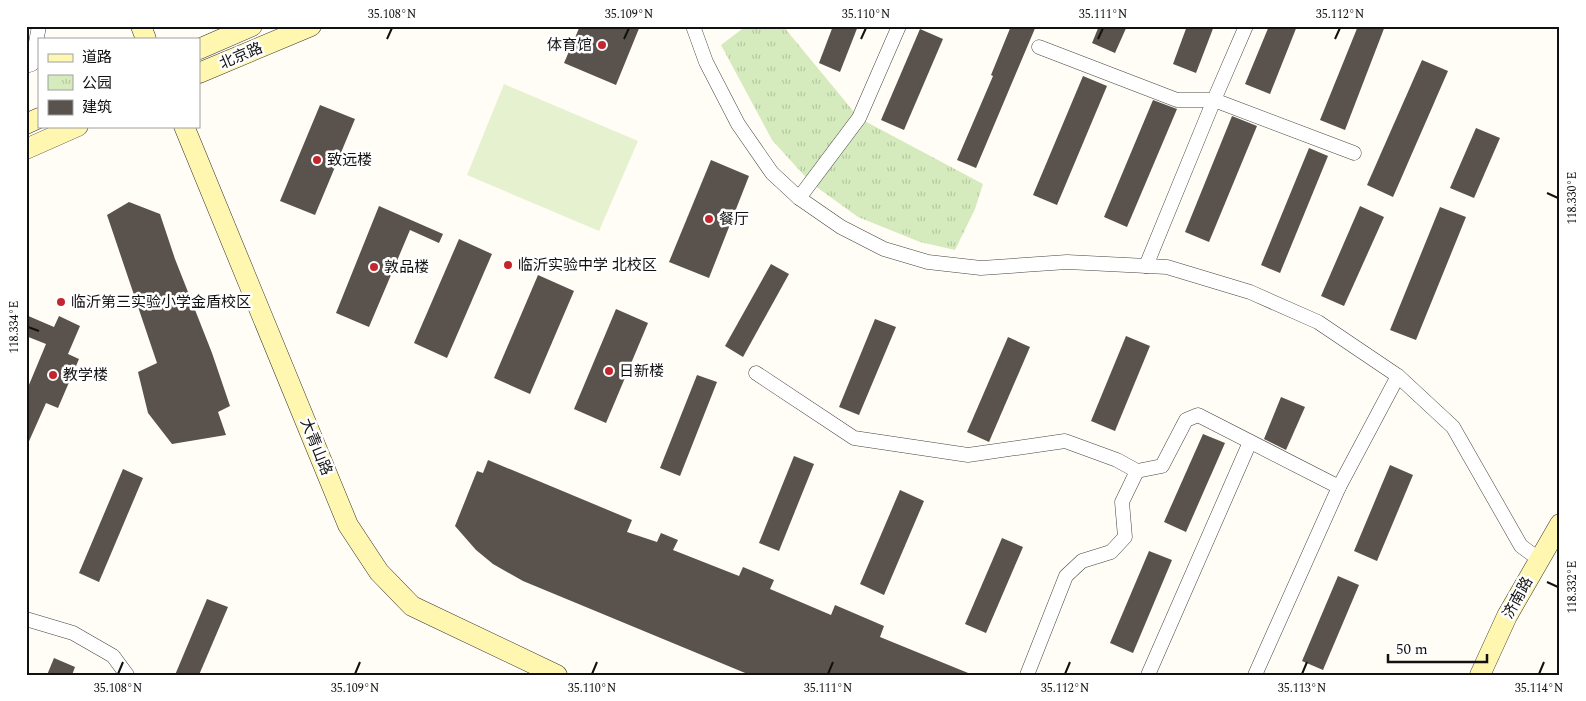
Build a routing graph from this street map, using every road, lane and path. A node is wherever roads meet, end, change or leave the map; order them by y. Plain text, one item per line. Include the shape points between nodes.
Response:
1 (39, 26) edge
2 (141, 26) edge
3 (252, 26) edge
4 (310, 26) edge
5 (693, 26) edge
6 (899, 26) edge
7 (1246, 26) edge
8 (146, 38) edge
9 (1039, 47) dead end
10 (200, 49) edge
11 (26, 66) edge
12 (200, 73) edge
13 (1214, 100) junction
14 (38, 118) edge
15 (26, 124) edge
16 (73, 128) edge
17 (185, 128) edge
18 (26, 149) edge
19 (1354, 153) dead end
20 (800, 198) junction
21 (1146, 266) junction
22 (756, 373) dead end
23 (1398, 376) junction
24 (1250, 442) junction
25 (1137, 471) junction
26 (1339, 487) junction
27 (1560, 524) edge
28 (1554, 547) edge
29 (1540, 560) junction
30 (26, 619) edge
31 (127, 675) edge
32 (556, 675) edge
33 (1027, 675) edge
34 (1148, 675) edge
35 (1255, 675) edge
36 (1480, 675) edge

1 - 11 street via 32,64
2 - 8 street
3 - 10 street, 北京路
4 - 12 street, 北京路
5 - 20 street via 706,62 738,124 772,173
6 - 20 street via 859,118
7 - 13 street
9 - 13 street via 1177,100
13 - 19 street
13 - 21 street
14 - 15 street
16 - 18 street
17 - 32 street, 大青山路 via 348,525 379,572 412,606
20 - 21 street via 840,227 884,249 928,262 981,268 1067,262
21 - 23 street via 1167,267 1250,292 1310,318
22 - 25 street via 854,438 968,455 1066,441
23 - 26 street
23 - 29 street via 1453,427 1521,546
24 - 25 street via 1198,415 1186,420 1162,466
24 - 26 street
24 - 34 street
25 - 33 street via 1122,502 1125,537 1111,552 1082,561 1066,576
26 - 35 street
27 - 28 street, 济南路
28 - 29 street, 济南路
29 - 36 street, 济南路 via 1507,616
30 - 31 street via 73,633 113,656

